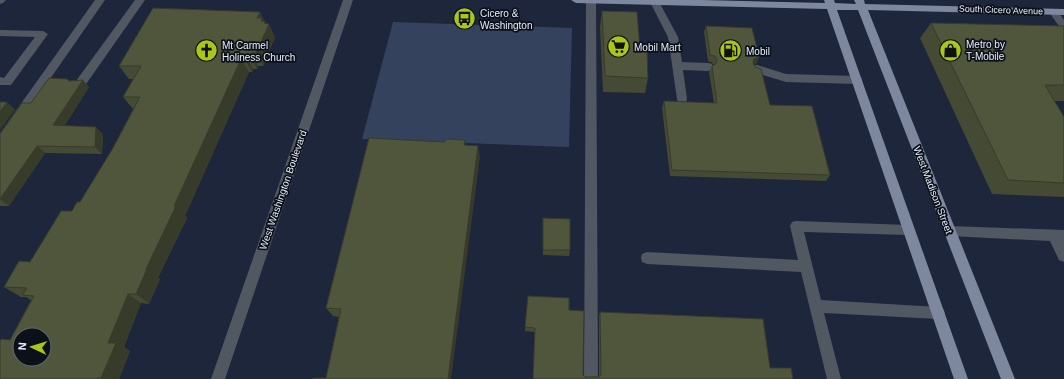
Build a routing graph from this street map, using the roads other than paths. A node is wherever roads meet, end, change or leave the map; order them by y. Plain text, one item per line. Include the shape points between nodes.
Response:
1 (100, 0) edge
2 (140, 0) edge
3 (348, 0) edge
4 (576, 0) edge
5 (590, 0) edge
6 (655, 2) junction
7 (860, 3) edge
8 (834, 4) edge
9 (1059, 12) edge
10 (1064, 27) edge
11 (0, 33) edge
12 (678, 66) junction
13 (708, 67) dead end
14 (757, 69) edge
15 (857, 80) junction
16 (0, 81) edge
17 (80, 84) edge
18 (682, 98) dead end
19 (0, 142) edge
20 (909, 230) junction
21 (950, 231) junction
22 (1059, 236) edge
23 (1064, 256) edge
24 (647, 258) dead end
25 (806, 266) junction
26 (816, 306) junction
27 (938, 313) junction
28 (218, 379) edge
29 (592, 379) edge
30 (834, 379) edge
31 (961, 379) edge
32 (1008, 379) edge

1 - 19 street
2 - 17 street
3 - 28 street, West Washington Boulevard
4 - 5 main road, South Cicero Avenue
5 - 6 main road, South Cicero Avenue
5 - 29 street
6 - 8 main road, South Cicero Avenue
6 - 12 street via 673,37
7 - 8 main road, South Cicero Avenue
7 - 9 main road, South Cicero Avenue
7 - 21 main road, West Madison Street
8 - 15 main road
9 - 10 street
11 - 16 street via 43,34 7,82
12 - 13 street
12 - 18 street
14 - 15 street via 786,78
15 - 20 main road
20 - 25 street via 796,226
20 - 27 main road
21 - 22 street
21 - 32 main road, West Madison Street
22 - 23 street
24 - 25 street
25 - 26 street
26 - 27 street
26 - 30 street
27 - 31 main road

